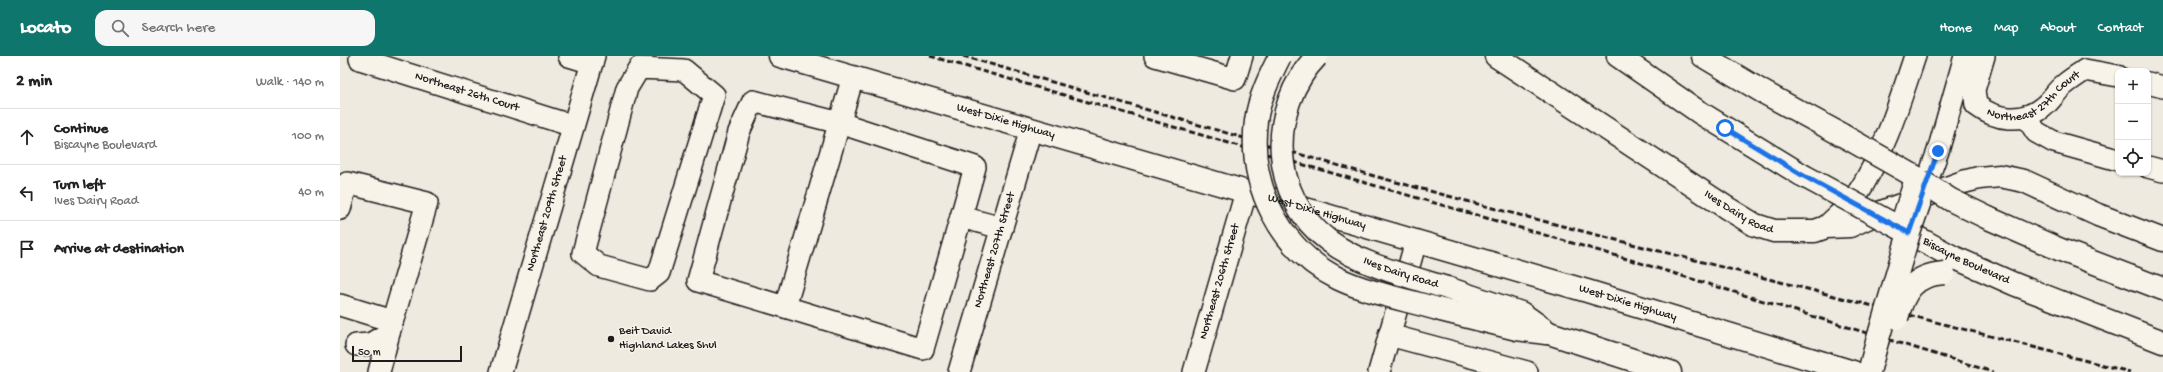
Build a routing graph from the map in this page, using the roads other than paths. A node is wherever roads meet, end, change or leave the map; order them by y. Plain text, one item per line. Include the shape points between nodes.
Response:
1 (569, 56) edge
2 (780, 56) edge
3 (1155, 56) edge
4 (1242, 56) edge
5 (1280, 56) edge
6 (1317, 56) edge
7 (1496, 56) edge
8 (1618, 56) edge
9 (1703, 56) edge
10 (1915, 56) edge
11 (1951, 56) edge
12 (1965, 56) edge
13 (1984, 56) edge
14 (360, 59) dead end
15 (593, 60) edge
16 (686, 63) edge
17 (2115, 75) edge
18 (853, 77) junction
19 (2151, 84) edge
20 (2163, 87) edge
21 (1942, 112) junction
22 (2026, 116) junction
23 (840, 123) junction
24 (573, 126) junction
25 (1031, 129) junction
26 (2115, 159) edge
27 (2151, 168) edge
28 (2163, 171) edge
29 (1921, 180) junction
30 (1246, 192) junction
31 (340, 209) edge
32 (960, 217) junction
33 (1826, 227) junction
34 (1002, 228) junction
35 (1904, 231) junction
36 (2163, 240) edge
37 (1416, 241) junction
38 (1948, 264) junction
39 (2163, 289) edge
40 (340, 305) edge
41 (785, 307) junction
42 (390, 327) junction
43 (1549, 333) junction
44 (1389, 335) junction
45 (1877, 342) junction
46 (2163, 342) edge
47 (348, 343) edge
48 (375, 372) edge
49 (379, 372) edge
50 (501, 372) edge
51 (959, 372) edge
52 (1194, 372) edge
53 (1379, 372) edge
54 (1527, 372) edge
55 (1670, 372) edge
56 (1853, 372) edge
57 (1869, 372) edge

1 - 15 street
2 - 18 main road, West Dixie Highway
3 - 4 street via 1235,79
5 - 43 main road, bridge via 1261,100 1255,138 1257,171 1272,214 1298,249 1327,272 1363,288 1517,329
6 - 43 main road, Ives Dairy Road, bridge via 1302,73 1292,93 1282,126 1281,150 1284,173 1298,205 1320,234 1350,254 1520,313
7 - 33 main road, Ives Dairy Road via 1690,185 1755,225 1774,231 1798,232 1815,231
8 - 35 main road, Biscayne Boulevard, bridge via 1699,112 1802,175
9 - 29 main road, bridge
10 - 33 street via 1887,136 1874,162 1855,197
11 - 21 street
12 - 21 street
13 - 22 street, Northeast 27th Court via 1974,90 1976,105 1986,113 2006,119
14 - 24 street, Northeast 26th Court
15 - 24 street, Northeast 209th Street
16 - 16 street via 639,68 627,88 583,253 599,266 650,280 659,273 714,95
17 - 22 street, Northeast 27th Court via 2085,70 2064,85 2042,108
18 - 23 street
18 - 25 main road, West Dixie Highway
19 - 20 street
21 - 29 street
22 - 26 street via 2036,132 2054,142
23 - 32 street via 975,167
23 - 41 street
23 - 41 street via 753,101 739,132 698,281
24 - 50 street, Northeast 209th Street
25 - 30 main road, West Dixie Highway
25 - 34 street, Northeast 207th Street
27 - 28 street
29 - 35 main road, bridge
29 - 39 main road, bridge via 1951,200 1988,218 2061,250
30 - 37 main road, West Dixie Highway
30 - 52 street, Northeast 206th Street
31 - 42 street via 347,183 428,203
32 - 34 street
32 - 41 street via 923,349
33 - 36 main road, Ives Dairy Road via 1850,226 1964,182 2000,176 2024,181
34 - 51 street, Northeast 207th Street
35 - 38 main road, Biscayne Boulevard
35 - 45 main road, bridge
37 - 44 street
37 - 56 main road, West Dixie Highway
38 - 45 main road, bridge via 1911,286 1903,298 1895,322
38 - 46 main road, Biscayne Boulevard via 1955,275 1991,274
40 - 42 street
42 - 47 street via 370,344
42 - 49 street
43 - 55 main road, Ives Dairy Road
44 - 53 street
44 - 54 street
45 - 57 main road
47 - 48 street via 371,360

